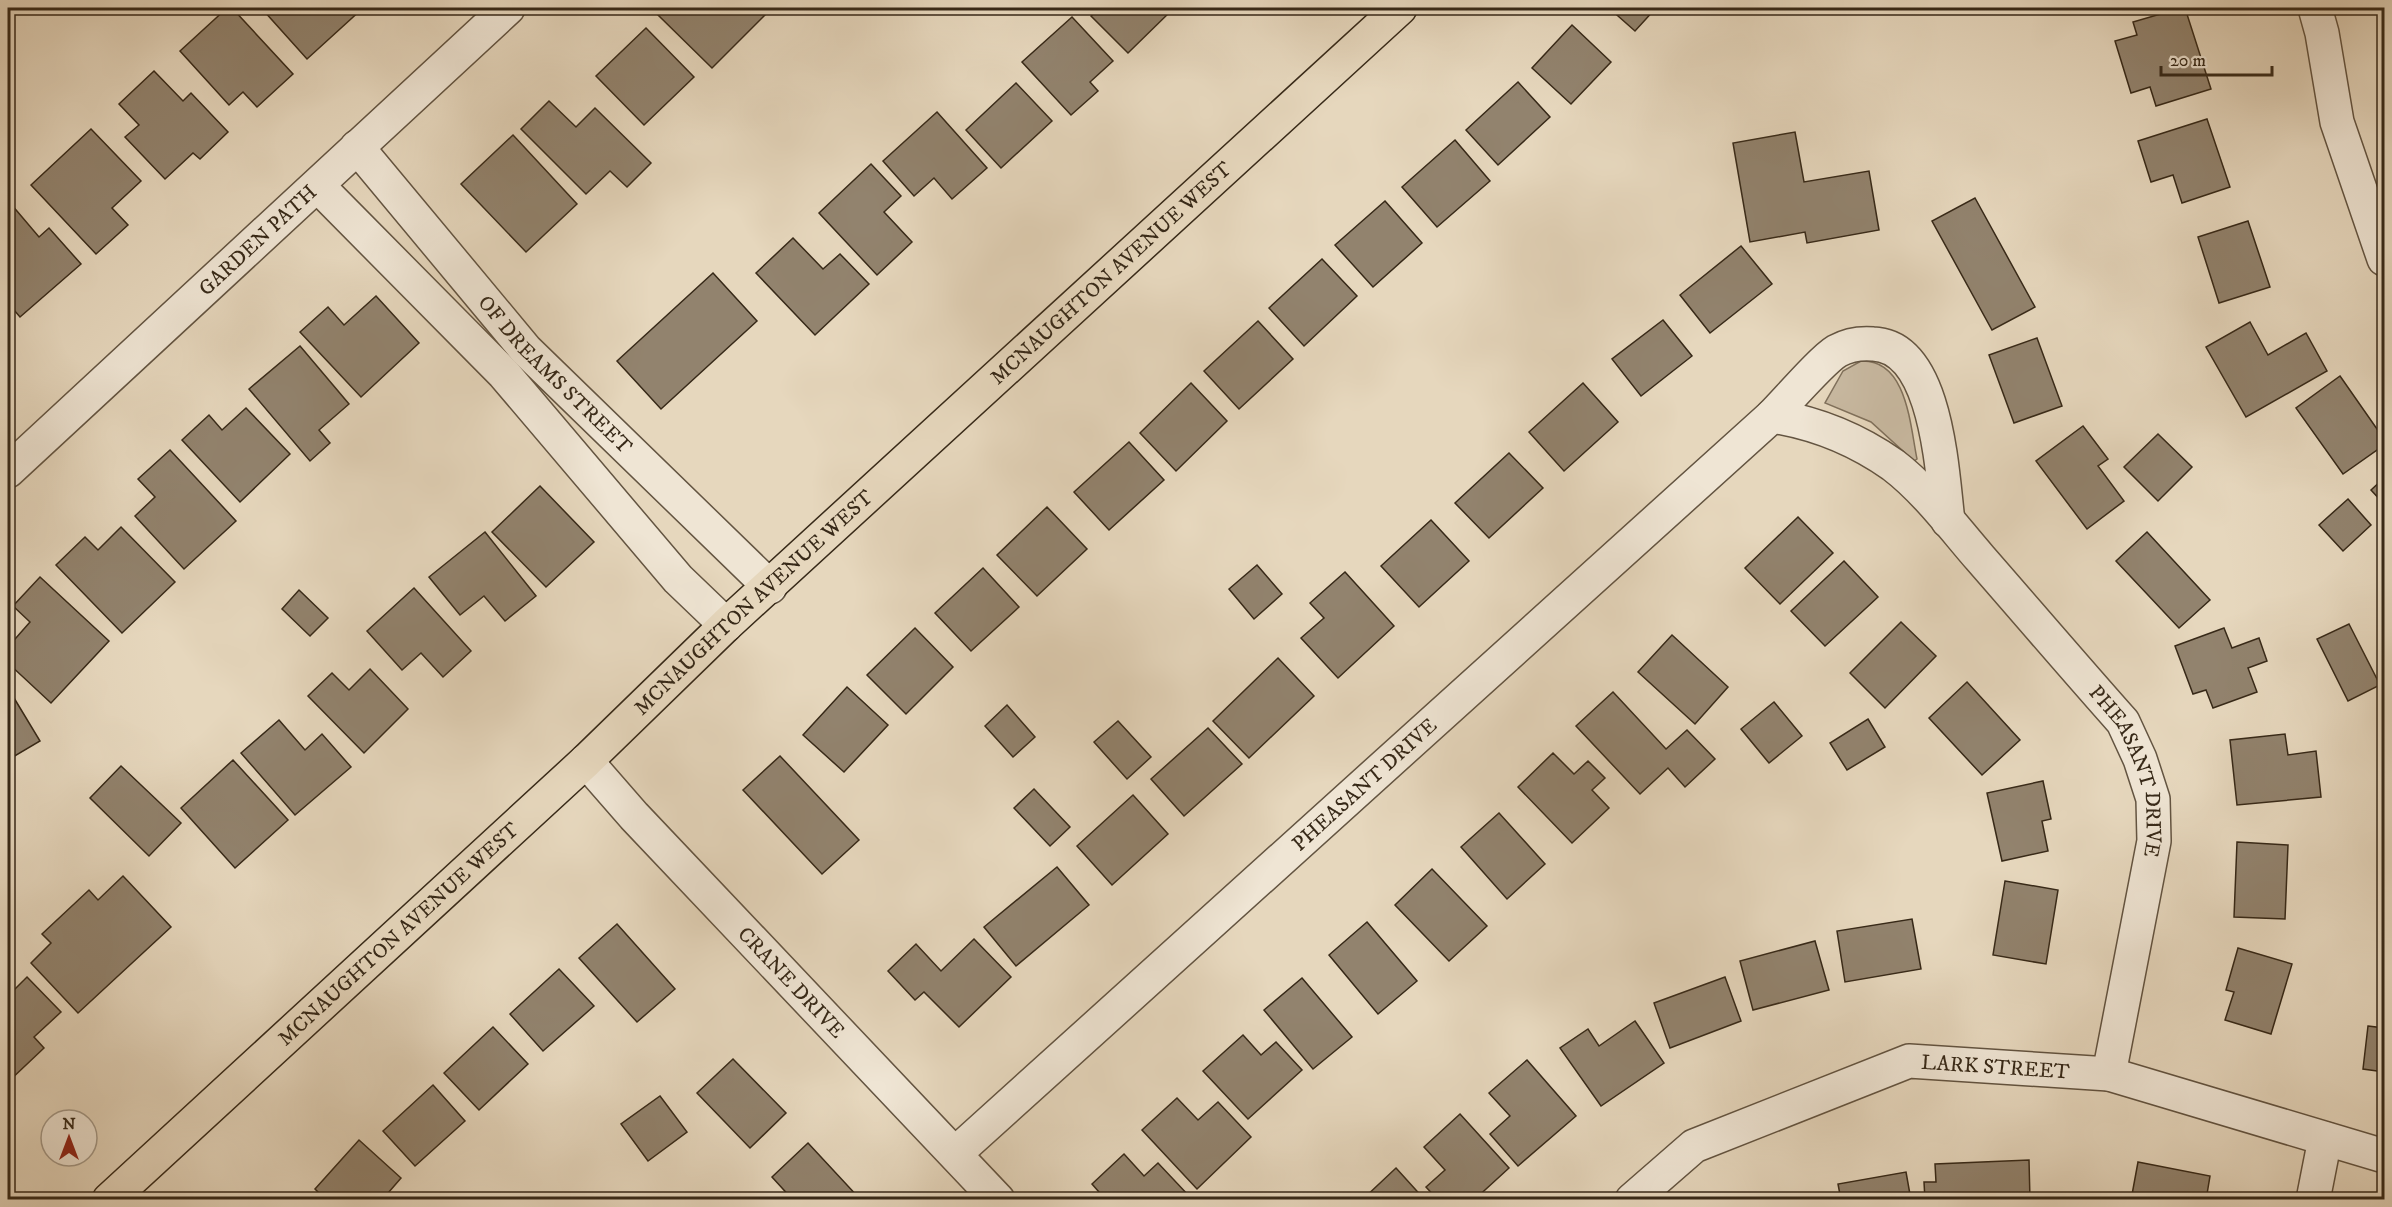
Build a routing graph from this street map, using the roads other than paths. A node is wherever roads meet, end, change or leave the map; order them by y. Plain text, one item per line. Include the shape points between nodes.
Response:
1 (508, 8) edge
2 (1400, 8) edge
3 (2314, 8) edge
4 (357, 147) junction
5 (318, 186) junction
6 (2385, 259) edge
7 (1772, 416) junction
8 (8, 471) edge
9 (1948, 521) junction
10 (770, 587) junction
11 (726, 625) junction
12 (586, 761) junction
13 (2109, 1074) junction
14 (2325, 1138) junction
15 (956, 1153) junction
16 (2385, 1156) edge
17 (110, 1200) edge
18 (998, 1200) edge
19 (1632, 1200) edge
20 (2313, 1200) edge

1 - 4 street, GARDEN PATH
2 - 10 main road, MCNAUGHTON AVENUE WEST
3 - 6 street via 2337,122
4 - 5 street, GARDEN PATH
4 - 10 street, OF DREAMS STREET via 526,350
5 - 8 street, GARDEN PATH
5 - 11 street, OF DREAMS STREET via 504,374 678,579
7 - 9 street, PHEASANT DRIVE via 1813,424 1867,448 1895,467
7 - 9 street, PHEASANT DRIVE via 1836,351 1858,343 1878,344 1899,352 1914,370 1928,398
7 - 15 street, PHEASANT DRIVE
9 - 13 street, PHEASANT DRIVE via 2123,722 2153,799 2154,841
10 - 11 main road, MCNAUGHTON AVENUE WEST
11 - 12 main road, MCNAUGHTON AVENUE WEST
12 - 15 street, CRANE DRIVE
12 - 17 main road, MCNAUGHTON AVENUE WEST
13 - 14 street, LARK STREET
13 - 19 street, LARK STREET via 1909,1061 1694,1146
14 - 16 street, LARK STREET
14 - 20 street
15 - 18 street, CRANE DRIVE

